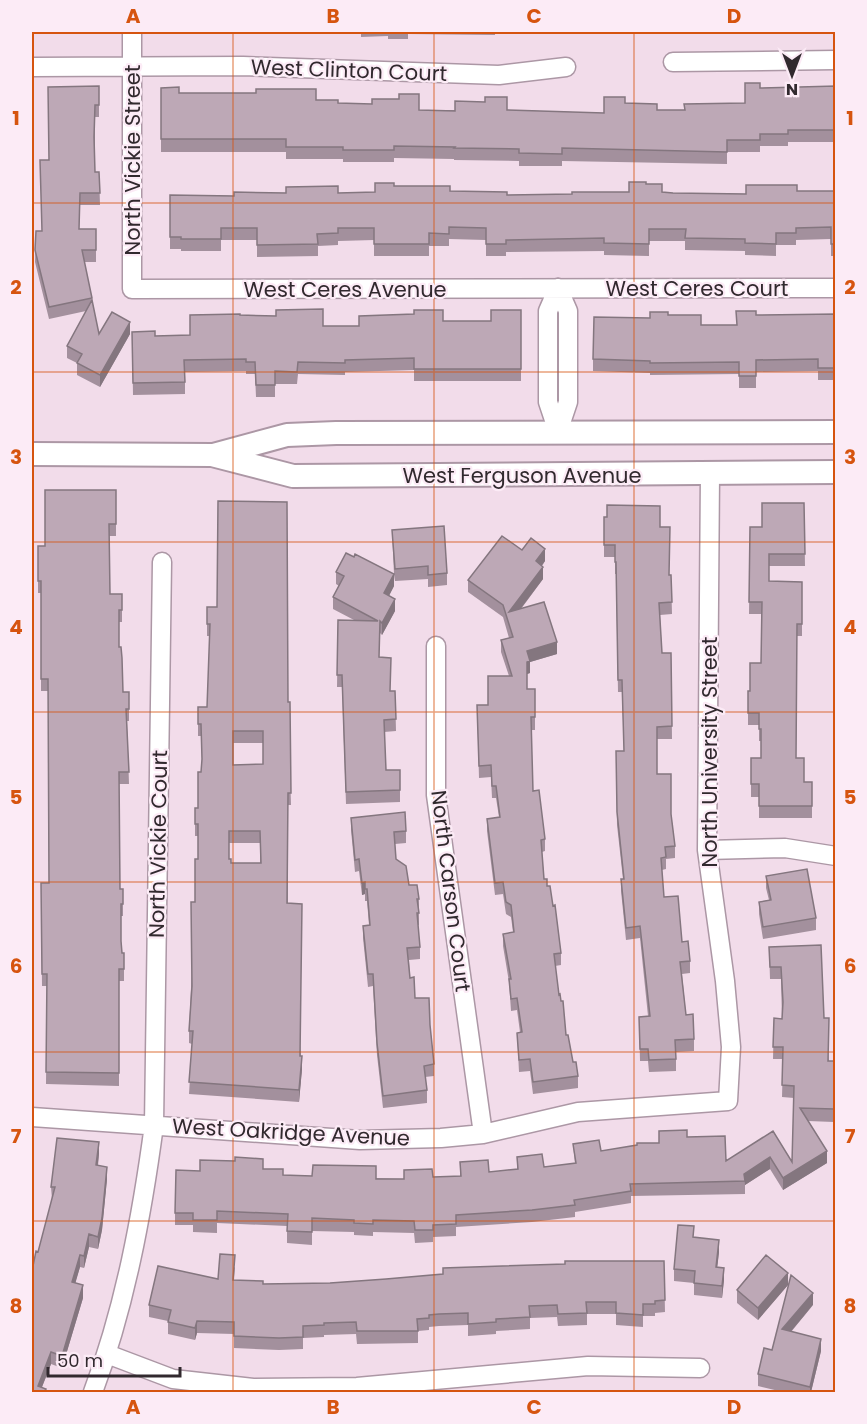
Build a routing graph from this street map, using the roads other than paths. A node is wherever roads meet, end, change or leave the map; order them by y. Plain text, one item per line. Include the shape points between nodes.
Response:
1 (132, 32) edge
2 (836, 60) edge
3 (673, 62) dead end
4 (32, 67) edge
5 (132, 67) junction
6 (566, 67) dead end
7 (558, 288) junction
8 (836, 288) edge
9 (132, 290) joint
10 (558, 432) junction
11 (836, 432) edge
12 (32, 454) edge
13 (212, 455) junction
14 (836, 472) edge
15 (710, 474) junction
16 (162, 562) dead end
17 (436, 645) dead end
18 (706, 850) junction
19 (836, 856) edge
20 (728, 1101) joint
21 (32, 1117) edge
22 (154, 1125) junction
23 (483, 1134) junction
24 (107, 1354) junction
25 (700, 1368) dead end
26 (93, 1392) edge

1 - 5 street, North Vickie Street
2 - 3 street
4 - 5 street, West Clinton Court
5 - 6 street, West Clinton Court via 243,66 499,75
5 - 9 street, North Vickie Street
7 - 8 street, West Ceres Court
7 - 9 street, West Ceres Avenue
7 - 10 street via 568,311 568,402
10 - 11 street, West Ferguson Avenue
10 - 13 street, West Ferguson Avenue via 286,435
12 - 13 street, West Ferguson Avenue
13 - 15 street, West Ferguson Avenue via 293,476
14 - 15 street, West Ferguson Avenue
15 - 18 street, North University Street
16 - 22 street, North Vickie Court
17 - 23 street, North Carson Court via 436,795
18 - 19 street via 785,848
18 - 20 street, North University Street via 731,1047
20 - 23 street, West Oakridge Avenue via 578,1112
21 - 22 street, West Oakridge Avenue
22 - 23 street, West Oakridge Avenue via 360,1140
22 - 24 street via 142,1210
24 - 25 street via 173,1379 253,1388 357,1387 588,1366
24 - 26 street

